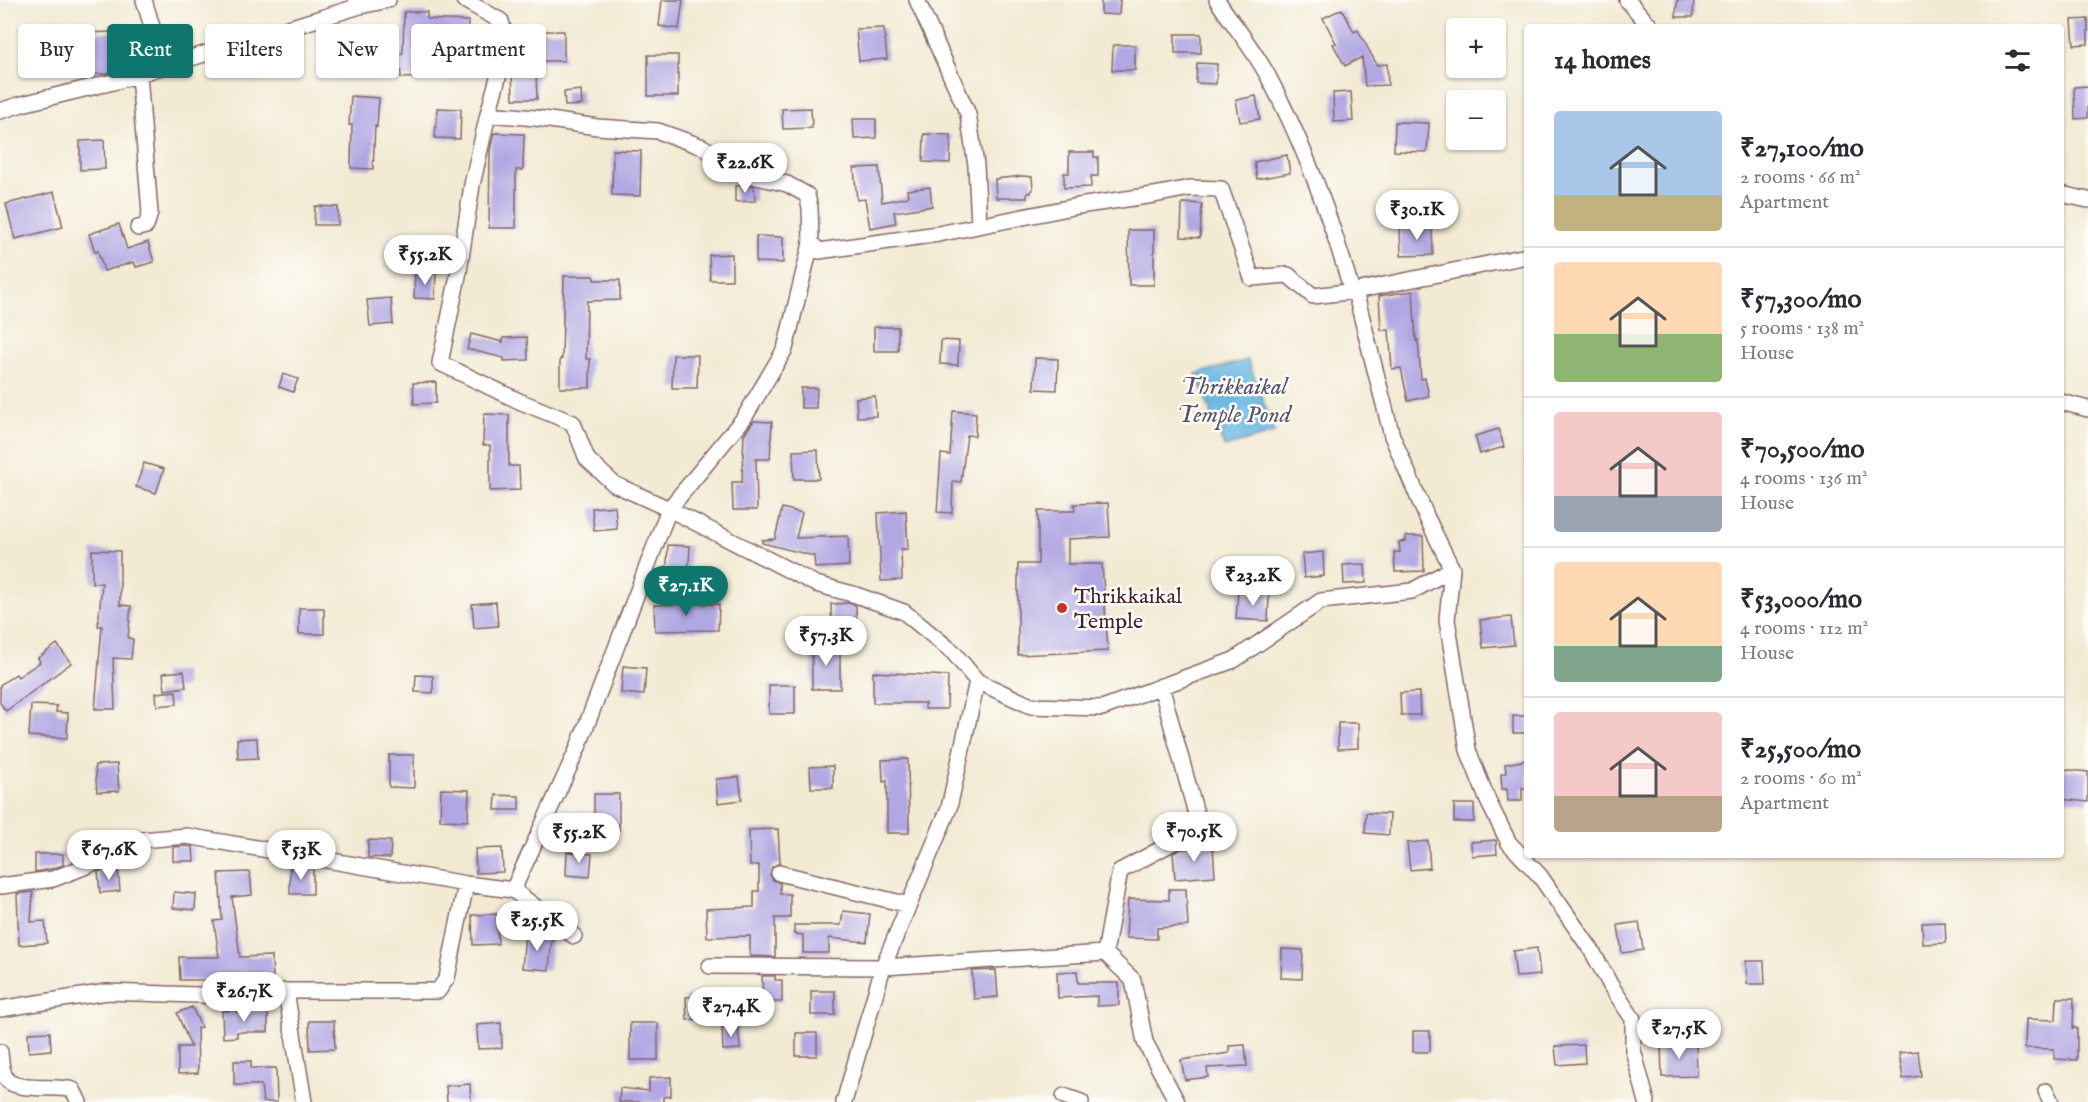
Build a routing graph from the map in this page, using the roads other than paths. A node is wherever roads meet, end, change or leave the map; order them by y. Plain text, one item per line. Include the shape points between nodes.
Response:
1 (144, 0) edge
2 (388, 0) edge
3 (464, 0) edge
4 (918, 0) edge
5 (1217, 0) edge
6 (1627, 0) edge
7 (358, 3) edge
8 (151, 24) edge
9 (1648, 24) edge
10 (193, 57) edge
11 (127, 78) edge
12 (139, 78) edge
13 (0, 111) edge
14 (488, 114) junction
15 (2064, 195) edge
16 (2088, 200) edge
17 (979, 225) junction
18 (138, 228) dead end
19 (811, 243) junction
20 (1524, 257) edge
21 (1355, 291) junction
22 (2064, 403) edge
23 (2088, 408) edge
24 (669, 509) junction
25 (1452, 569) junction
26 (977, 681) junction
27 (1161, 687) junction
28 (779, 873) dead end
29 (466, 884) junction
30 (0, 886) edge
31 (513, 890) junction
32 (0, 900) edge
33 (909, 905) junction
34 (574, 936) dead end
35 (1105, 953) junction
36 (710, 966) dead end
37 (883, 967) junction
38 (286, 991) junction
39 (0, 1009) edge
40 (0, 1052) edge
41 (1064, 1096) dead end
42 (79, 1102) edge
43 (304, 1102) edge
44 (844, 1102) edge
45 (1081, 1102) edge
46 (1177, 1102) edge
47 (1647, 1102) edge

1 - 8 street
2 - 7 street
3 - 14 street via 501,21 507,45
4 - 17 street via 968,114
5 - 21 street via 1269,77 1303,149
6 - 9 street
7 - 10 street
11 - 13 street
12 - 18 street via 150,213 146,226
14 - 19 street via 658,132 703,147 740,173 787,184 807,195
14 - 24 street via 440,363 573,423 587,459 614,484
15 - 16 street
17 - 19 street via 819,251
17 - 21 street via 1190,188 1221,189 1252,278 1288,275 1313,296
19 - 24 street via 785,349 744,418
20 - 21 street
21 - 25 street via 1392,436
22 - 23 street
24 - 26 street via 816,584 904,612 953,652
24 - 31 street via 577,750
25 - 27 street via 1412,591 1321,601 1234,660
25 - 47 street via 1447,620 1468,750 1509,843 1540,876 1633,1019 1633,1050
26 - 27 street via 1031,706 1102,708
26 - 33 street via 949,808
27 - 35 street via 1200,828 1120,871
28 - 33 street
29 - 30 street via 187,836 141,840 53,879
29 - 31 street
29 - 38 street via 447,978 438,991
30 - 32 street
31 - 34 street
33 - 37 street
35 - 37 street
35 - 46 street via 1133,980 1145,1042
36 - 37 street
37 - 44 street
38 - 39 street via 226,996 107,992
38 - 43 street
40 - 42 street via 7,1080 16,1085 73,1090
41 - 45 street

